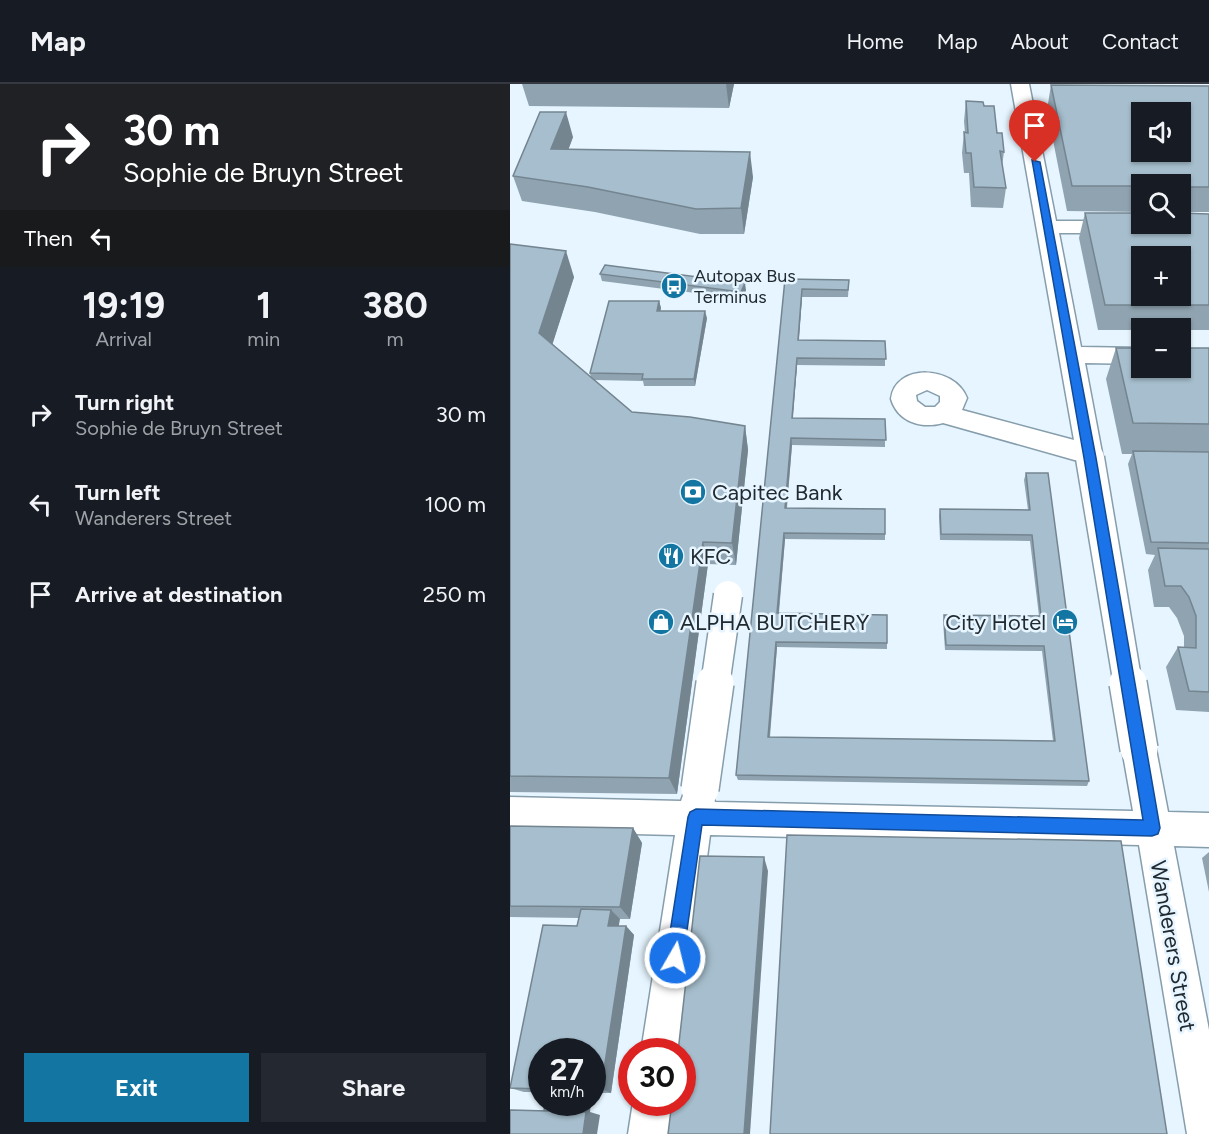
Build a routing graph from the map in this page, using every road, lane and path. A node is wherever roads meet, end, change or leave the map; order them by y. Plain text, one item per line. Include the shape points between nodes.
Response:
1 (1022, 91) edge
2 (1046, 98) dead end
3 (1047, 227) junction
4 (1131, 227) edge
5 (1071, 355) junction
6 (1131, 356) edge
7 (949, 407) dead end
8 (1088, 448) junction
9 (728, 594) dead end
10 (698, 803) junction
11 (510, 814) edge
12 (1152, 828) junction
13 (1209, 830) edge
14 (663, 1038) edge
15 (652, 1116) edge
16 (649, 1134) edge
17 (1208, 1134) edge

1 - 2 street
1 - 3 street, Wanderers Street
3 - 4 street
3 - 5 street, Wanderers Street
5 - 6 street
5 - 8 street, Wanderers Street
7 - 8 street
8 - 12 street, Wanderers Street, bridge
9 - 10 street, bridge
10 - 11 street
10 - 12 street
10 - 14 street
12 - 13 street
12 - 17 street, Wanderers Street
15 - 16 street

